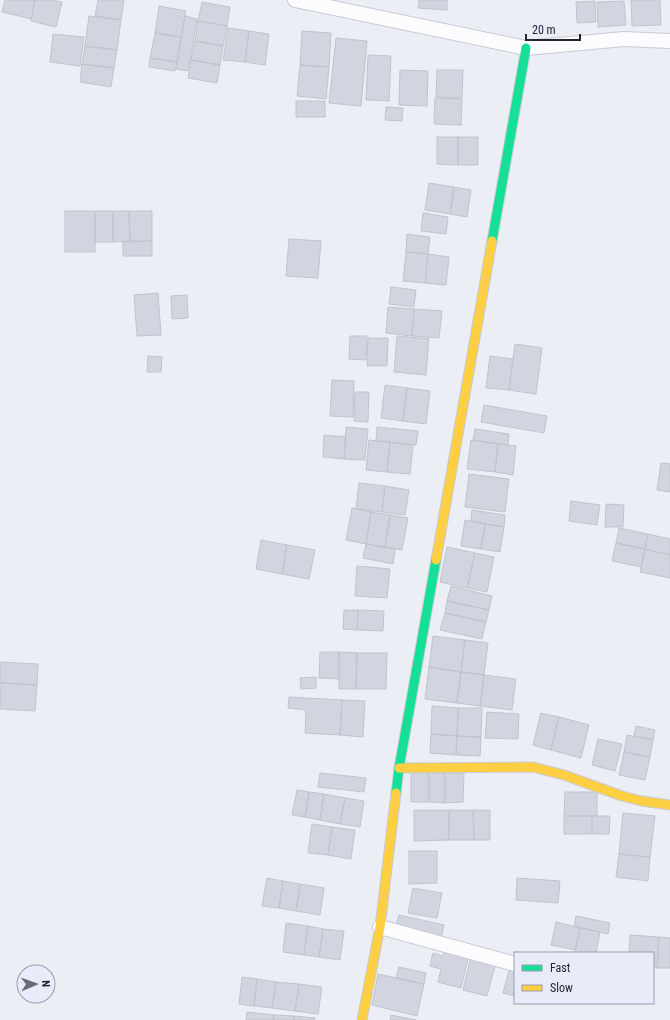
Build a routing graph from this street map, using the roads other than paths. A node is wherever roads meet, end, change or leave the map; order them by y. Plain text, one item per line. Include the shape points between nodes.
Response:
1 (295, 0) edge
2 (670, 41) edge
3 (526, 48) junction
4 (399, 768) junction
5 (670, 805) edge
6 (380, 927) junction
7 (514, 964) edge
8 (362, 1020) edge

1 - 3 street
2 - 3 street via 624,39
3 - 4 street
4 - 5 street via 540,768 622,796
4 - 6 street
6 - 7 street
6 - 8 street

